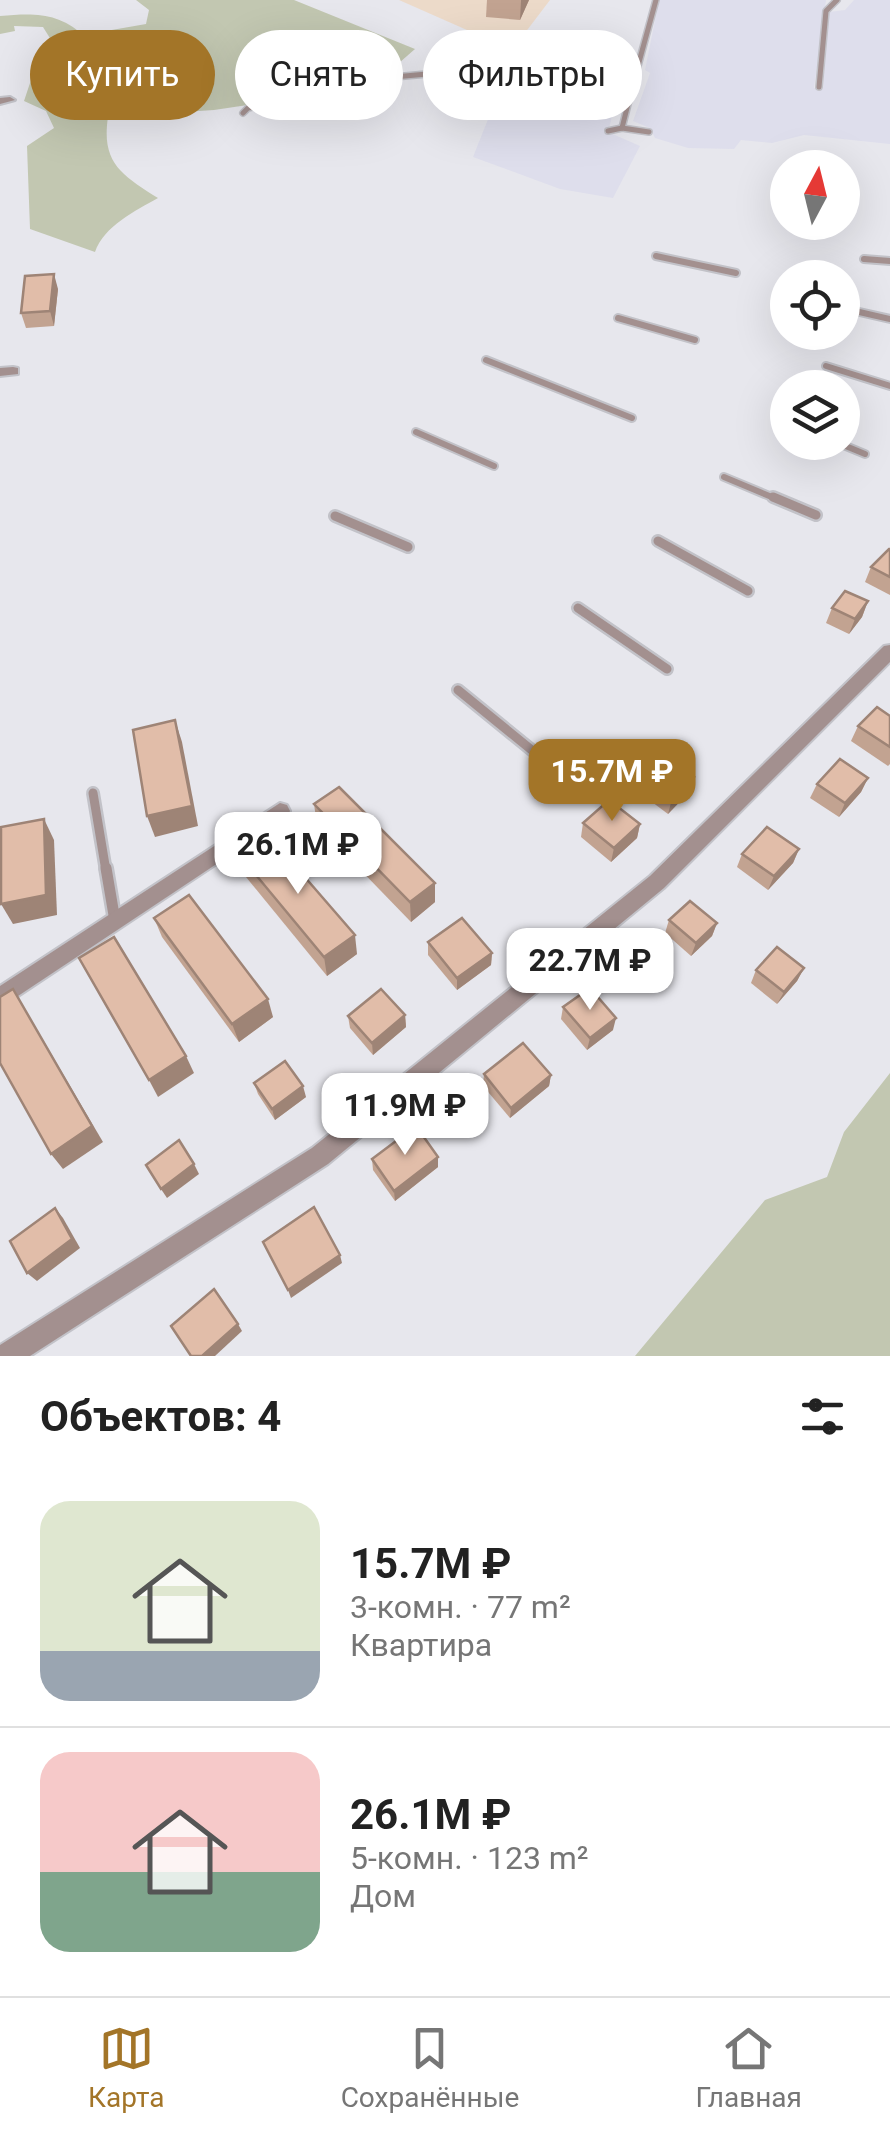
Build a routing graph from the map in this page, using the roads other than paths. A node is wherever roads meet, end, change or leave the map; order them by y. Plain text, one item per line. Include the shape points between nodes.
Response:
1 (656, 0) edge
2 (836, 0) edge
3 (642, 49) edge
4 (819, 87) dead end
5 (624, 120) edge
6 (622, 128) junction
7 (608, 132) dead end
8 (649, 132) dead end
9 (656, 256) dead end
10 (864, 258) dead end
11 (890, 262) edge
12 (736, 272) dead end
13 (860, 313) edge
14 (618, 318) dead end
15 (890, 319) edge
16 (695, 340) dead end
17 (486, 360) dead end
18 (826, 366) dead end
19 (890, 386) edge
20 (632, 418) dead end
21 (416, 432) dead end
22 (860, 452) edge
23 (865, 454) dead end
24 (494, 466) dead end
25 (724, 477) dead end
26 (816, 515) dead end
27 (335, 516) dead end
28 (658, 541) dead end
29 (408, 548) dead end
30 (748, 591) dead end
31 (578, 608) dead end
32 (890, 651) edge
33 (666, 669) dead end
34 (458, 690) dead end
35 (555, 769) dead end
36 (93, 793) dead end
37 (280, 811) dead end
38 (115, 922) junction
39 (0, 998) edge
40 (6, 1356) edge

1 - 3 lane
2 - 4 lane via 826,11
5 - 6 lane
6 - 7 lane
6 - 8 lane
9 - 12 lane
10 - 11 lane
13 - 15 lane
14 - 16 lane
17 - 20 lane
18 - 19 lane
21 - 24 lane
22 - 23 lane
25 - 26 lane
27 - 29 lane
28 - 30 lane
31 - 33 lane
32 - 40 street via 657,882 320,1156
34 - 35 lane
36 - 38 lane
37 - 38 street
38 - 39 street

